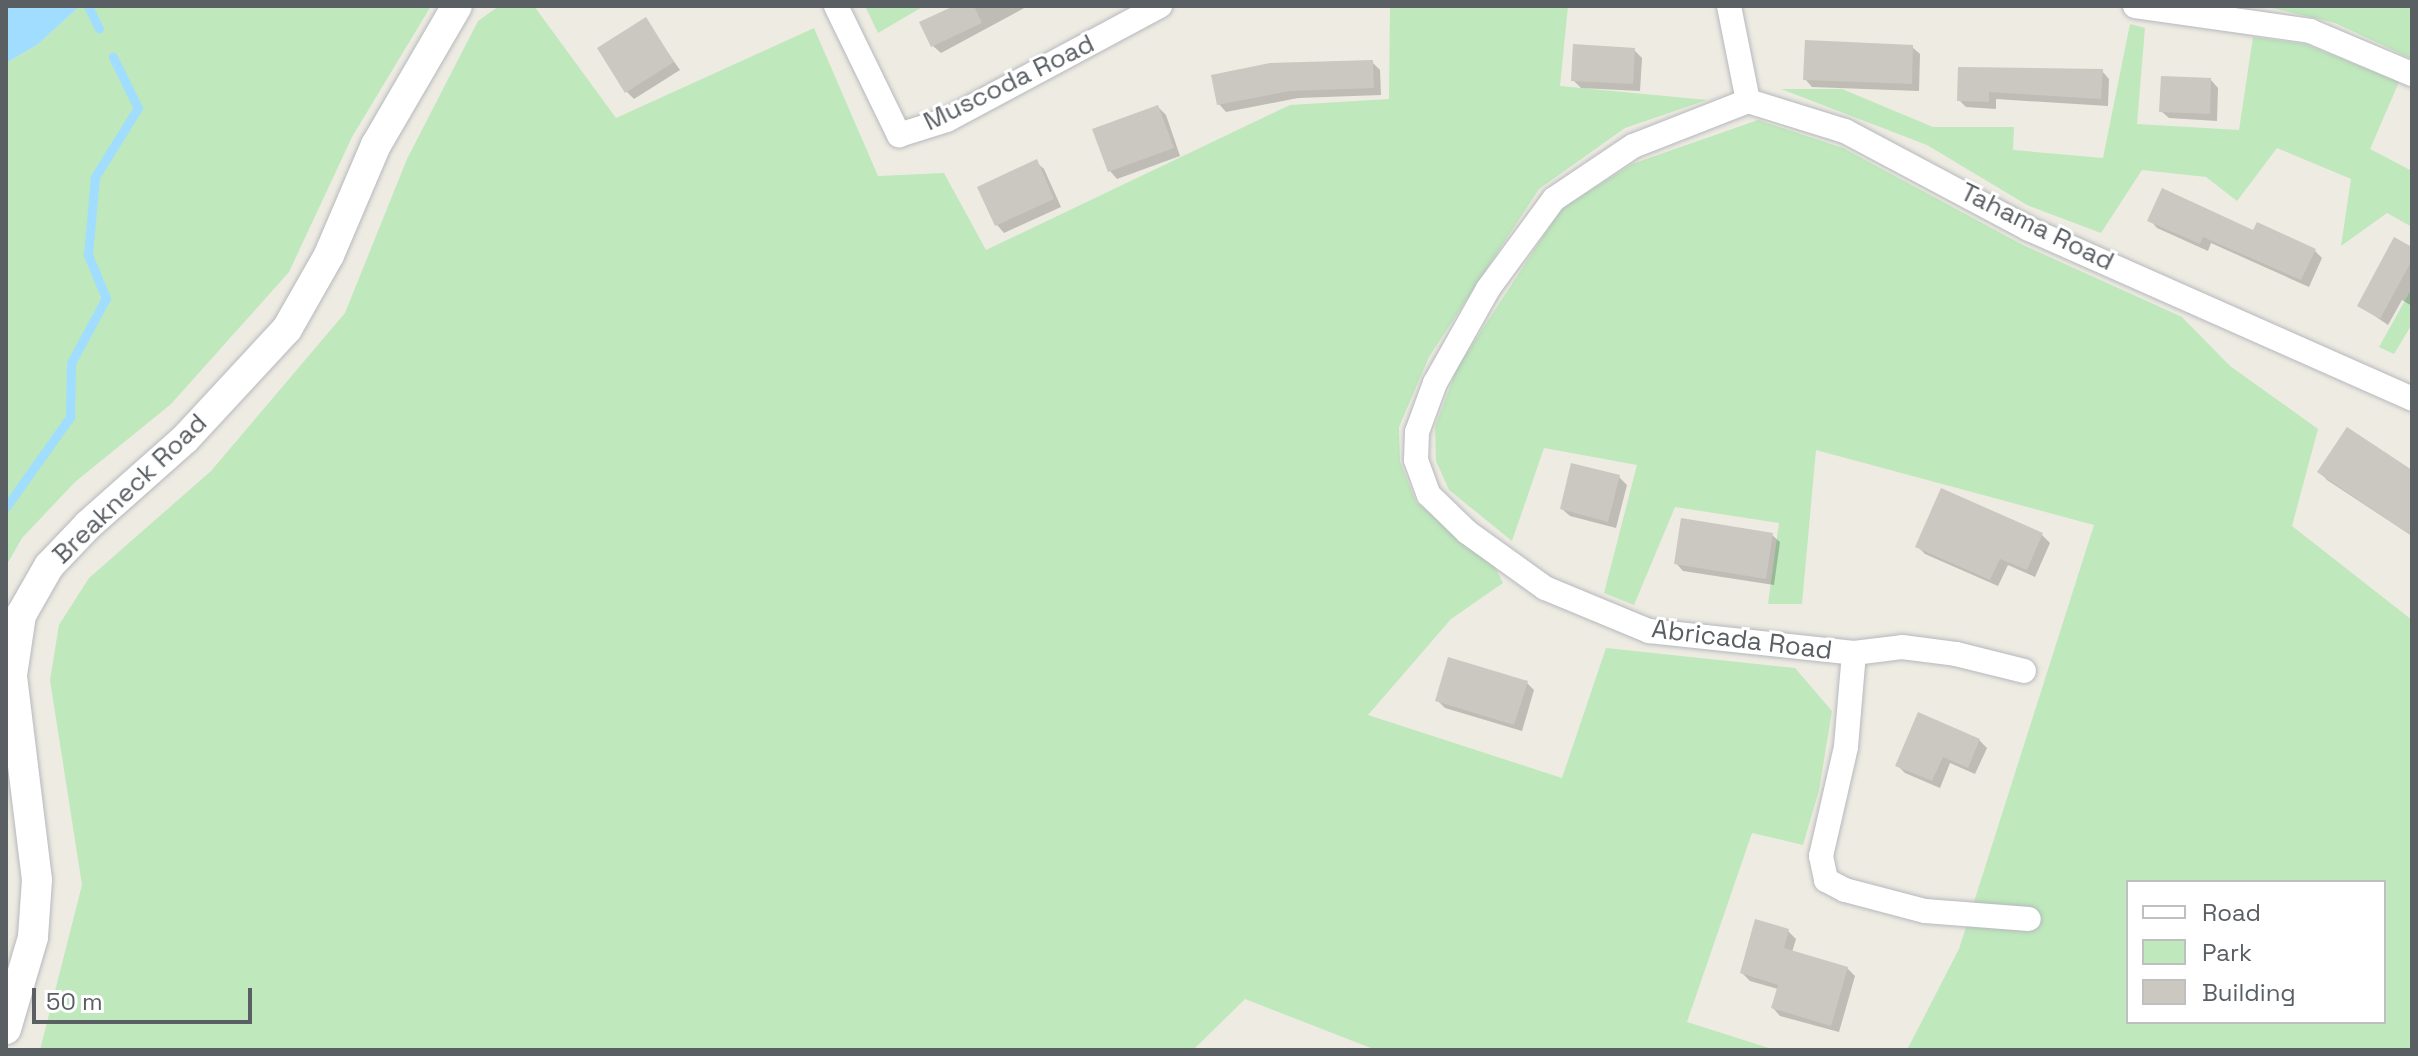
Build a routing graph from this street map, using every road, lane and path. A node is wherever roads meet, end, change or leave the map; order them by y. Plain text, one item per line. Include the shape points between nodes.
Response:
1 (457, 6) edge
2 (836, 6) edge
3 (1160, 6) edge
4 (1729, 6) edge
5 (2135, 6) edge
6 (2412, 74) edge
7 (1748, 101) junction
8 (2412, 399) edge
9 (1854, 653) junction
10 (2024, 671) dead end
11 (2029, 919) dead end
12 (6, 1029) edge

1 - 12 street, Breakneck Road via 376,145 329,255 287,329 185,439 49,566 21,615 12,675 37,880 33,937
2 - 3 street, Muscoda Road via 899,135 947,120
4 - 7 street
5 - 6 street via 2310,31
7 - 8 street, Tahama Road via 1845,131 2029,229
7 - 9 street, Abricada Road via 1633,146 1554,199 1488,289 1435,383 1417,432 1416,460 1429,495 1467,532 1545,588 1649,631
9 - 10 street, Abricada Road via 1902,647
9 - 11 street via 1846,747 1821,856 1826,880 1925,911

